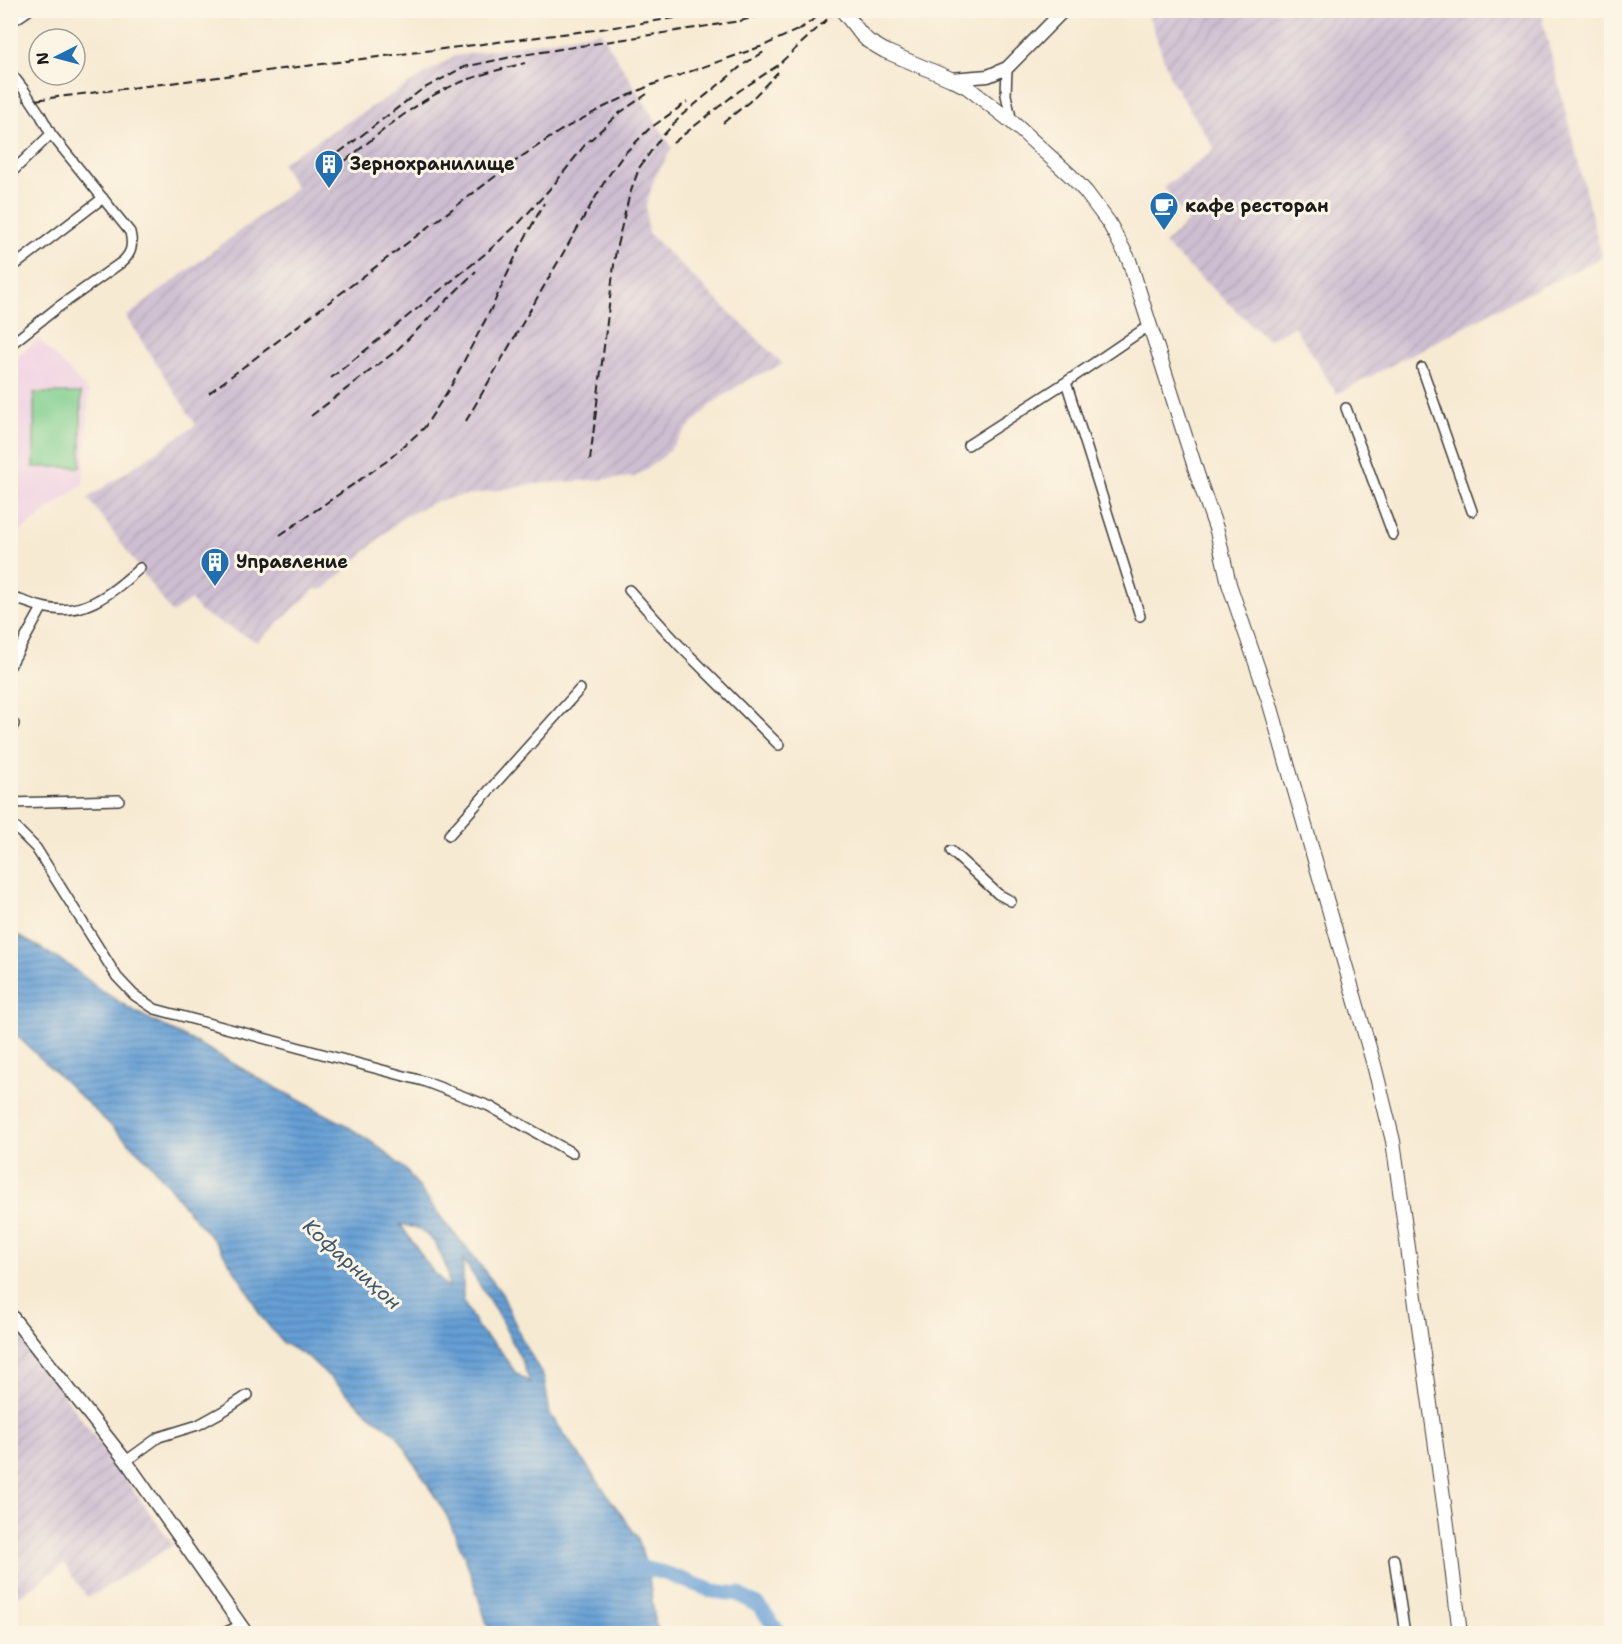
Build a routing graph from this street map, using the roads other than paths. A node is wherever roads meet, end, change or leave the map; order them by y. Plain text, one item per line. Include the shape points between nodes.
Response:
1 (29, 10) edge
2 (842, 10) edge
3 (1064, 10) edge
4 (10, 23) edge
5 (1007, 68) junction
6 (10, 72) edge
7 (951, 79) junction
8 (1012, 122) junction
9 (51, 134) junction
10 (10, 174) edge
11 (103, 198) junction
12 (10, 269) edge
13 (1150, 325) junction
14 (10, 345) edge
15 (1422, 368) dead end
16 (1066, 381) junction
17 (1346, 408) dead end
18 (968, 445) dead end
19 (1472, 512) dead end
20 (1393, 535) dead end
21 (140, 568) dead end
22 (629, 590) dead end
23 (10, 598) edge
24 (42, 608) junction
25 (1140, 616) dead end
26 (10, 666) edge
27 (580, 689) dead end
28 (778, 745) dead end
29 (118, 800) dead end
30 (10, 803) edge
31 (10, 825) edge
32 (449, 835) dead end
33 (951, 851) dead end
34 (1011, 901) dead end
35 (572, 1153) dead end
36 (10, 1314) edge
37 (248, 1395) dead end
38 (126, 1461) junction
39 (1394, 1559) dead end
40 (244, 1630) edge
41 (222, 1634) edge
42 (1405, 1634) edge
43 (1460, 1634) edge

1 - 4 street
2 - 7 main road via 861,34 878,47
3 - 5 street
5 - 7 street via 988,76
5 - 8 street via 1006,95
6 - 9 street, bridge
7 - 8 main road
8 - 13 main road via 1071,176 1109,223 1130,260
9 - 10 street
9 - 11 street
11 - 12 street
11 - 14 street via 130,232 132,249 128,257
13 - 16 street
13 - 43 main road via 1269,701 1393,1141
15 - 19 street
16 - 18 street
16 - 25 street
17 - 20 street
21 - 24 street via 93,604 75,609
22 - 28 street
23 - 24 street
24 - 26 street
27 - 32 street
29 - 30 street
31 - 35 street via 36,848 117,977 155,1009 423,1081 489,1106
33 - 34 street
36 - 38 street
37 - 38 street via 198,1425 159,1437
38 - 40 street
39 - 42 street
40 - 41 street

